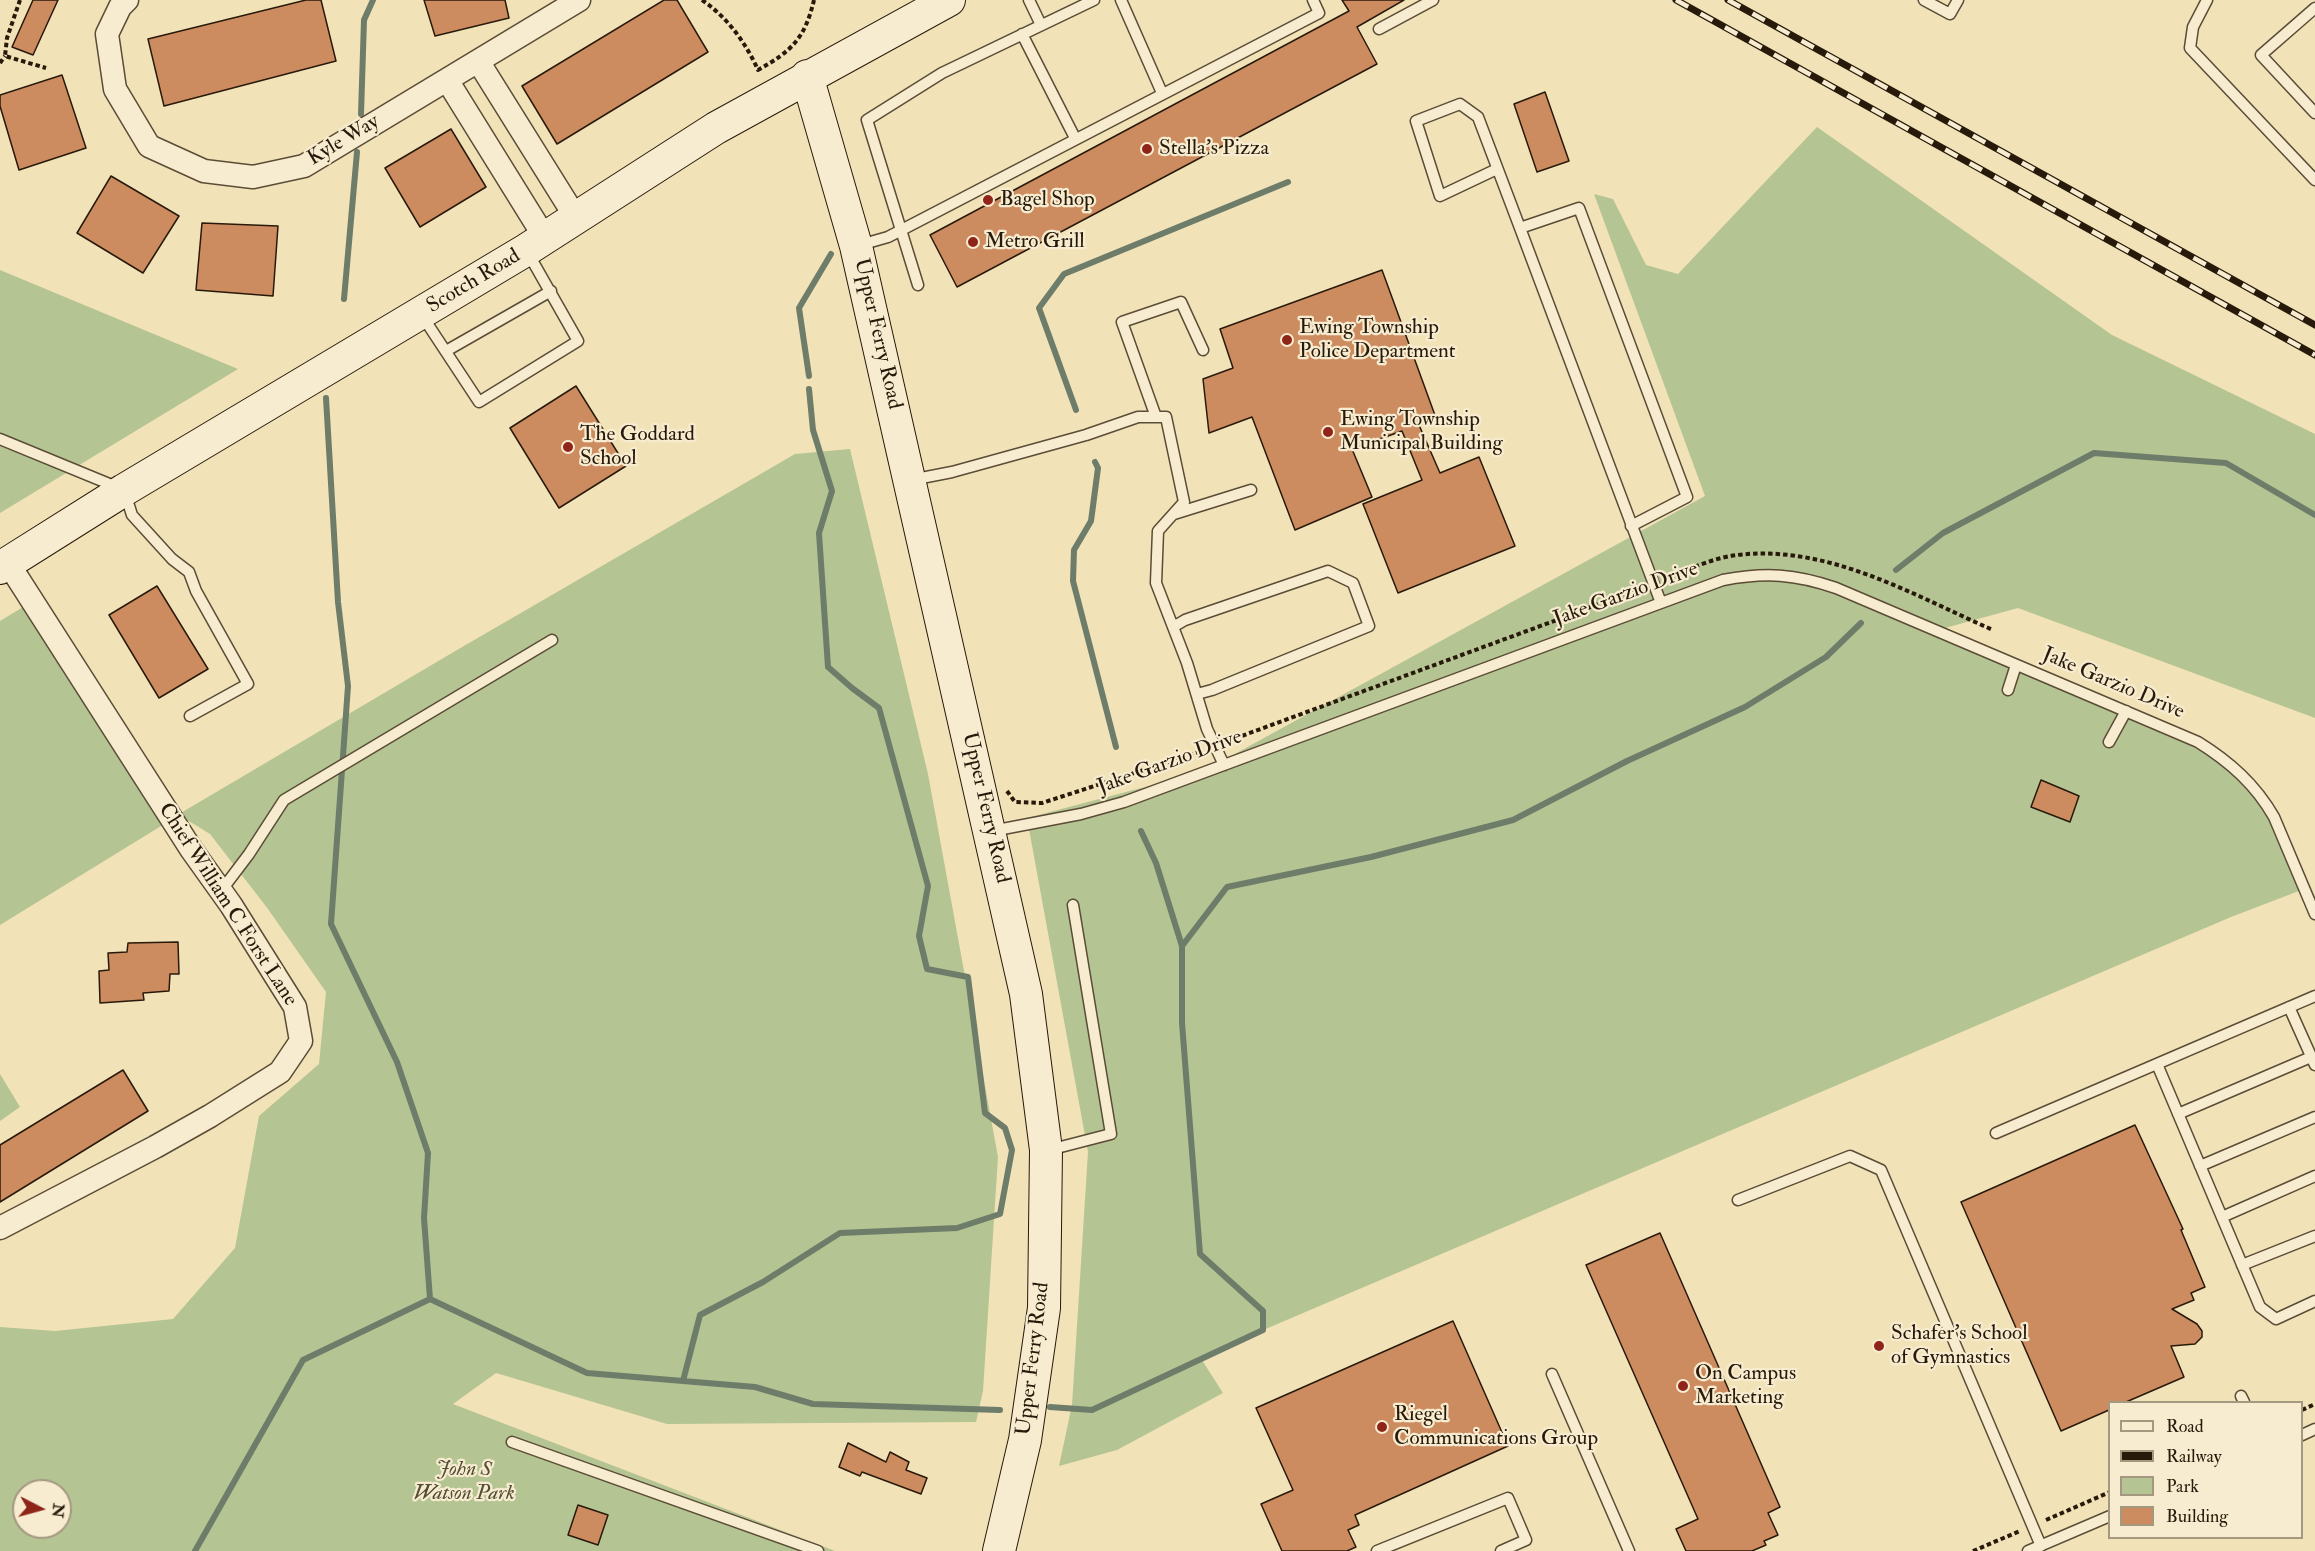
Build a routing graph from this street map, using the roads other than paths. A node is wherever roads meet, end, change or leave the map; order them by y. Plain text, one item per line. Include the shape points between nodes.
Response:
1 (127, 0) edge
2 (579, 0) edge
3 (949, 0) edge
4 (1029, 0) edge
5 (1094, 0) edge
6 (1121, 0) edge
7 (1313, 0) edge
8 (1433, 0) edge
9 (1924, 0) edge
10 (1958, 0) edge
11 (2207, 0) edge
12 (2315, 8) edge
13 (1041, 25) junction
14 (1379, 29) dead end
15 (1022, 34) junction
16 (478, 61) junction
17 (807, 76) junction
18 (447, 80) junction
19 (1162, 93) junction
20 (2315, 113) edge
21 (1075, 138) junction
22 (1497, 169) junction
23 (2315, 180) edge
24 (576, 219) junction
25 (1520, 228) junction
26 (901, 230) junction
27 (536, 244) junction
28 (856, 246) junction
29 (918, 285) dead end
30 (551, 291) junction
31 (420, 314) junction
32 (1203, 350) dead end
33 (446, 351) junction
34 (1155, 417) junction
35 (0, 438) edge
36 (910, 481) junction
37 (124, 490) junction
38 (1251, 490) dead end
39 (1173, 514) junction
40 (1631, 525) junction
41 (4, 566) edge
42 (1661, 603) junction
43 (1173, 627) junction
44 (552, 640) dead end
45 (2016, 665) junction
46 (2008, 690) dead end
47 (1197, 694) junction
48 (2126, 711) junction
49 (190, 716) dead end
50 (2109, 742) dead end
51 (1224, 765) junction
52 (990, 832) junction
53 (221, 891) junction
54 (1073, 905) dead end
55 (2315, 914) edge
56 (2315, 996) edge
57 (2289, 1007) junction
58 (2313, 1061) edge
59 (2157, 1064) junction
60 (2178, 1114) junction
61 (2315, 1117) edge
62 (1996, 1133) dead end
63 (1046, 1150) junction
64 (2200, 1167) junction
65 (2315, 1176) edge
66 (1738, 1200) dead end
67 (2222, 1217) junction
68 (0, 1228) edge
69 (2315, 1236) edge
70 (2242, 1265) junction
71 (2315, 1301) edge
72 (1552, 1374) dead end
73 (512, 1442) dead end
74 (2108, 1516) edge
75 (2041, 1546) junction
76 (818, 1551) edge
77 (999, 1551) edge
78 (1377, 1551) edge
79 (1502, 1551) edge
80 (1629, 1551) edge
81 (2028, 1551) edge

1 - 18 street, Kyle Way via 107,34 115,89 148,146 204,171 253,177 304,166
2 - 16 street, Kyle Way
3 - 17 main road, Scotch Road
4 - 13 lane
5 - 13 lane
6 - 19 lane
7 - 19 lane via 1319,12
8 - 14 lane
9 - 10 lane via 1950,14
11 - 23 lane via 2193,27 2190,48
12 - 20 lane via 2261,55
13 - 15 lane
15 - 21 lane
15 - 26 lane via 942,73 867,120
16 - 18 street, Kyle Way
16 - 24 street
17 - 24 main road, Scotch Road via 716,128
17 - 28 main road, Upper Ferry Road
18 - 27 street
19 - 21 lane
21 - 26 lane
22 - 22 lane via 1478,117 1460,104 1416,121 1440,196
22 - 25 lane
24 - 27 main road, Scotch Road
25 - 40 lane
25 - 40 lane via 1579,208 1687,497
26 - 28 lane
26 - 29 lane
27 - 30 lane
27 - 31 main road, Scotch Road
28 - 36 main road, Upper Ferry Road
30 - 33 lane
30 - 33 lane via 578,341 479,402
31 - 33 lane
31 - 37 main road, Scotch Road
32 - 34 lane via 1181,302 1122,322
34 - 36 lane via 1138,417 1086,435
34 - 39 lane via 1166,417 1184,502
35 - 37 lane
36 - 52 main road, Upper Ferry Road
37 - 41 main road, Scotch Road
37 - 49 lane via 132,515 189,572 248,684
38 - 39 lane
39 - 43 lane via 1158,531 1156,583
40 - 42 lane
41 - 53 street, Chief William C Forst Lane via 187,853
42 - 45 lane, Jake Garzio Drive via 1723,580 1752,574 1810,579
42 - 51 lane, Jake Garzio Drive
43 - 47 lane
43 - 47 lane via 1328,571 1353,583 1369,626
44 - 53 lane via 284,800
45 - 46 lane
45 - 48 lane, Jake Garzio Drive
47 - 51 lane
48 - 50 lane
48 - 55 lane, Jake Garzio Drive via 2198,742 2226,759 2256,789 2274,817
51 - 52 lane, Jake Garzio Drive via 1124,802
52 - 63 main road, Upper Ferry Road via 1026,994
53 - 68 street, Chief William C Forst Lane via 295,1007 301,1041 280,1072 210,1116
54 - 63 lane via 1111,1134
56 - 57 lane
57 - 58 lane
57 - 59 lane
58 - 60 lane
59 - 60 lane
59 - 62 lane
60 - 64 lane
61 - 64 lane
63 - 77 main road, Upper Ferry Road via 1044,1308 1025,1440
64 - 67 lane
65 - 67 lane
66 - 75 lane via 1850,1156 1881,1170
67 - 70 lane
69 - 70 lane
70 - 71 lane via 2260,1307 2276,1319
72 - 80 lane
73 - 76 lane
74 - 75 lane
75 - 81 lane
78 - 79 lane via 1508,1498 1526,1540

